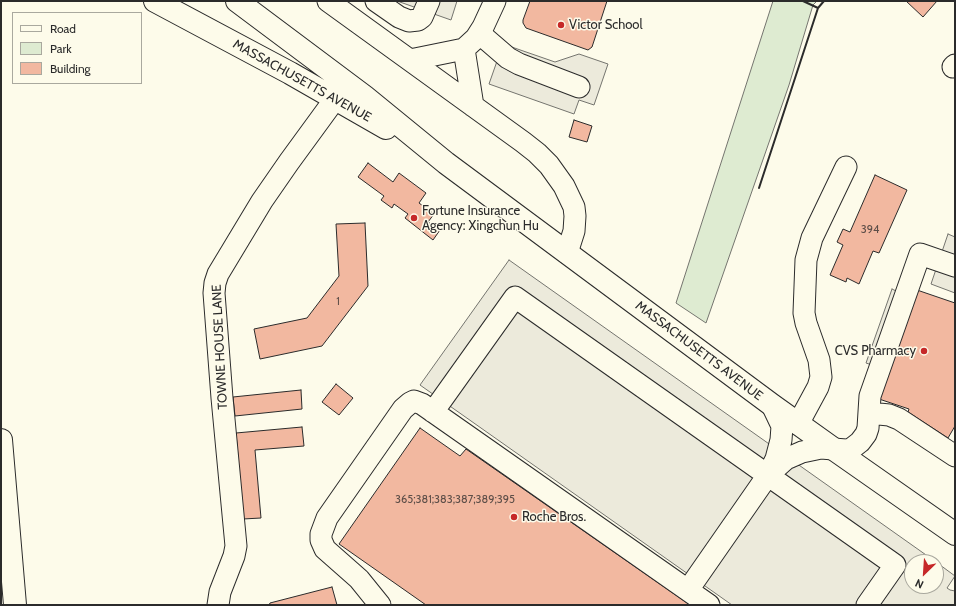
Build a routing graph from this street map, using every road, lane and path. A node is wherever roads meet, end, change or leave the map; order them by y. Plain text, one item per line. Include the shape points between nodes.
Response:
1 (155, 1) edge
2 (237, 1) edge
3 (328, 1) edge
4 (376, 1) edge
5 (429, 1) edge
6 (495, 1) edge
7 (479, 33) junction
8 (464, 49) junction
9 (410, 60) junction
10 (579, 87) dead end
11 (336, 98) junction
12 (473, 106) junction
13 (446, 163) junction
14 (846, 167) dead end
15 (567, 253) junction
16 (955, 266) edge
17 (772, 405) junction
18 (433, 412) junction
19 (869, 413) junction
20 (798, 424) junction
21 (1, 440) edge
22 (835, 450) junction
23 (955, 456) edge
24 (768, 475) junction
25 (955, 534) edge
26 (688, 590) junction
27 (15, 605) edge
28 (218, 605) edge
29 (380, 605) edge
30 (709, 605) edge
31 (868, 605) edge

1 - 11 main road, MASSACHUSETTS AVENUE
2 - 13 main road, MASSACHUSETTS AVENUE via 364,96
3 - 9 street
4 - 5 street via 399,17 414,21 422,17
6 - 7 street
7 - 8 street
7 - 10 street via 519,64
8 - 9 street
8 - 12 street
9 - 12 street
11 - 13 main road, MASSACHUSETTS AVENUE
11 - 28 street, TOWNE HOUSE LANE via 262,201 215,283 222,398 236,546
12 - 15 street via 537,153 560,179 571,200 575,216 573,237
13 - 15 main road, MASSACHUSETTS AVENUE
14 - 20 street via 812,238 805,267 804,313 819,360 821,377
15 - 17 main road, MASSACHUSETTS AVENUE
16 - 19 street via 920,254 870,396
17 - 20 main road, MASSACHUSETTS AVENUE
17 - 24 street via 782,433 776,459
18 - 24 street via 515,297
18 - 26 street
18 - 29 street via 418,402 406,405 327,518 322,529 321,540 325,549 359,579
19 - 22 street via 866,434 860,442 851,449
19 - 23 street via 899,419
20 - 22 main road, MASSACHUSETTS AVENUE
21 - 27 main road
22 - 24 street via 821,448 802,452 786,459
22 - 25 main road, MASSACHUSETTS AVENUE
24 - 26 street
24 - 31 street via 896,565
26 - 30 street

